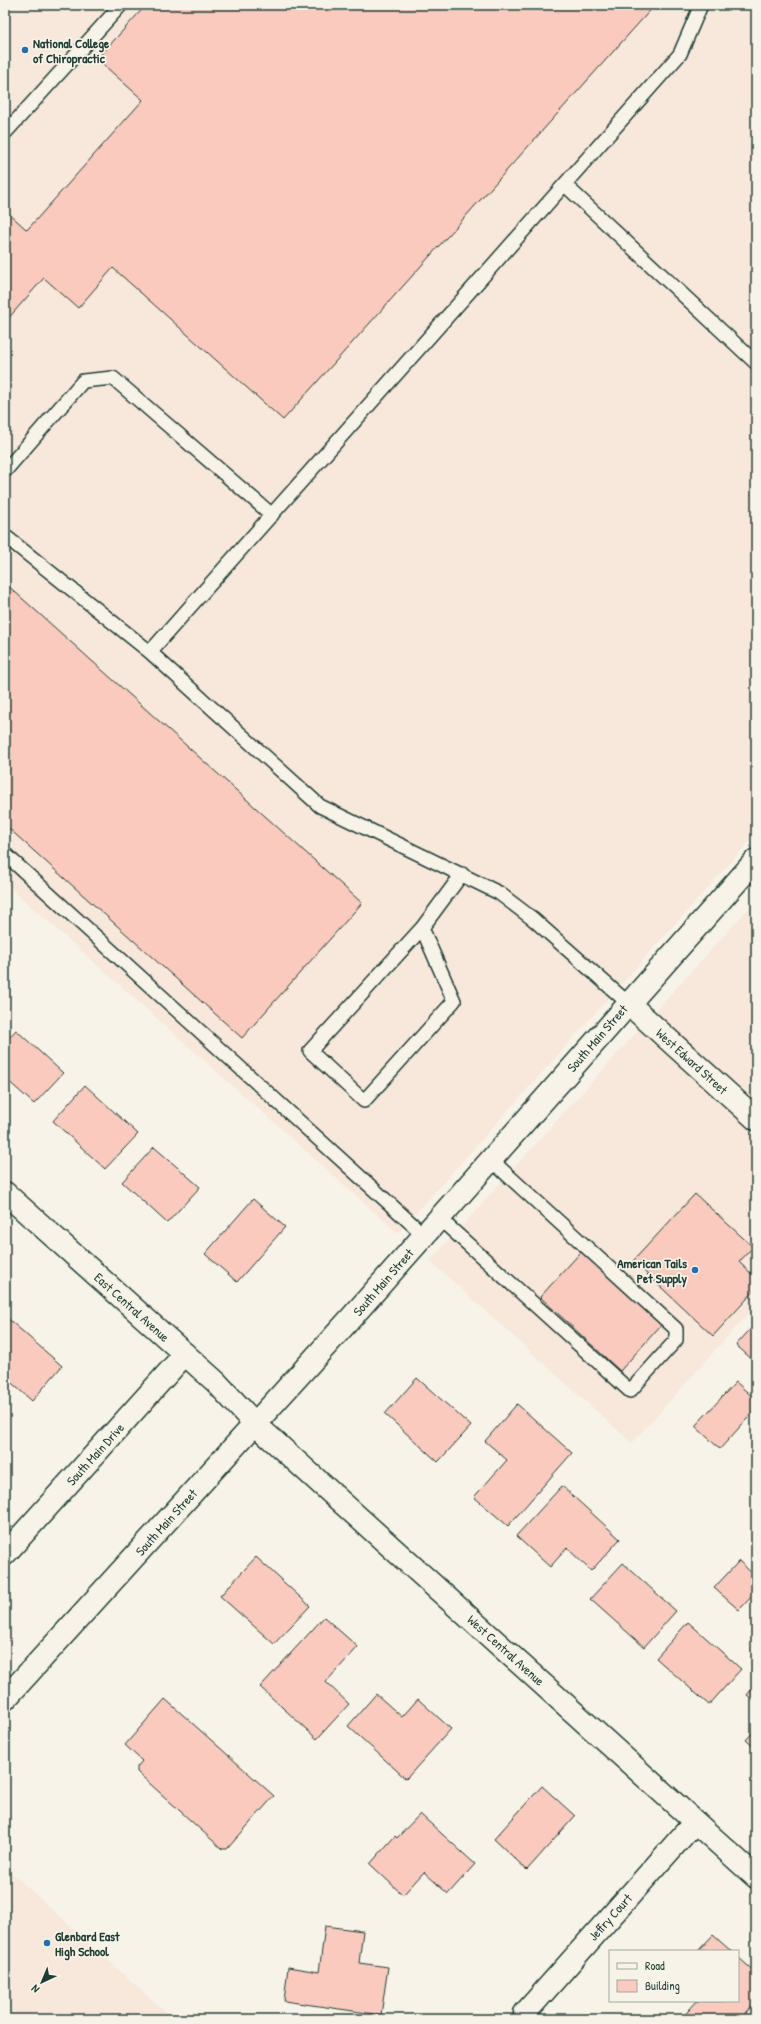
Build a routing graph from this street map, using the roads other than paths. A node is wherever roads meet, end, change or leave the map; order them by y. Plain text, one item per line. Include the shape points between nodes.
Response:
1 (121, 5) edge
2 (702, 5) edge
3 (5, 133) edge
4 (565, 185) junction
5 (756, 363) edge
6 (5, 471) edge
7 (272, 515) junction
8 (5, 536) edge
9 (150, 652) junction
10 (5, 854) edge
11 (756, 860) edge
12 (462, 874) junction
13 (422, 928) junction
14 (628, 1003) junction
15 (756, 1119) edge
16 (490, 1160) junction
17 (5, 1193) edge
18 (439, 1218) junction
19 (424, 1235) junction
20 (185, 1354) junction
21 (255, 1424) junction
22 (5, 1554) edge
23 (5, 1699) edge
24 (695, 1822) junction
25 (756, 1877) edge
26 (525, 2013) dead end

1 - 3 lane
2 - 4 lane via 680,54
4 - 5 lane
4 - 7 lane
6 - 7 lane via 83,381 113,378
7 - 9 lane
8 - 9 lane
9 - 12 lane via 320,806
10 - 19 lane
11 - 14 street, South Main Street
12 - 13 lane
12 - 14 lane via 499,893 533,919
13 - 13 lane via 310,1051 364,1101 454,1001
14 - 15 street, West Edward Street
14 - 16 street, South Main Street
16 - 18 street, South Main Street
16 - 18 lane via 676,1329 676,1340 630,1392
17 - 20 street, East Central Avenue
18 - 19 street, South Main Street
19 - 21 street, South Main Street
20 - 21 street, East Central Avenue via 216,1382
20 - 22 street, South Main Drive
21 - 23 street, South Main Street
21 - 24 street, West Central Avenue
24 - 25 street, West Central Avenue
24 - 26 street, Jeffry Court

